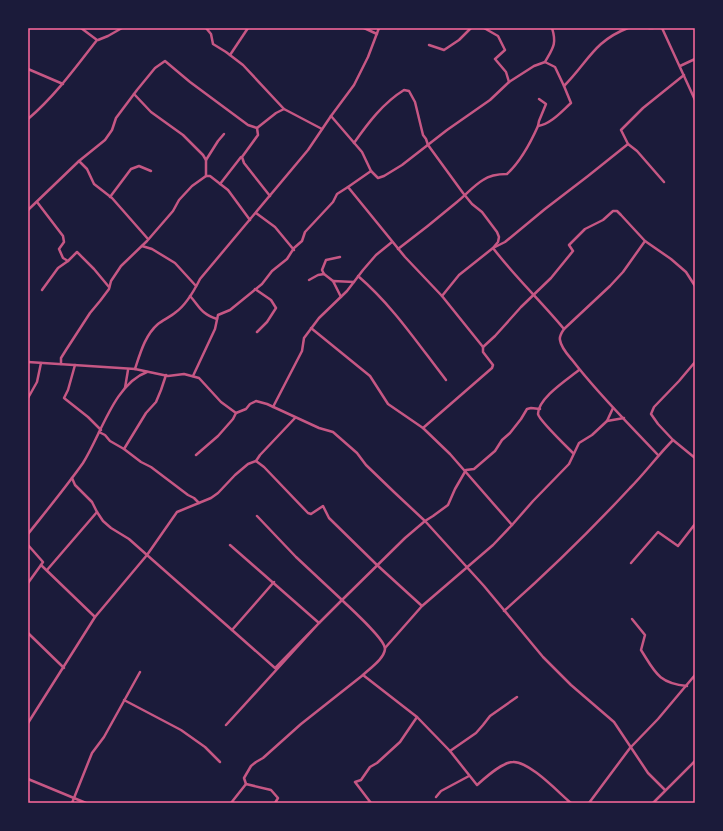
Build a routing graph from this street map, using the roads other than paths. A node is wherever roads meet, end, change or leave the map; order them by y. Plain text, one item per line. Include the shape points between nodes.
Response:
1 (82, 28) edge
2 (122, 28) edge
3 (206, 28) edge
4 (248, 28) edge
5 (364, 28) edge
6 (379, 28) edge
7 (472, 28) edge
8 (484, 28) edge
9 (552, 28) edge
10 (628, 28) edge
11 (649, 28) edge
12 (653, 28) edge
13 (662, 28) edge
14 (377, 34) junction
15 (97, 40) junction
16 (429, 45) dead end
17 (230, 54) junction
18 (695, 59) edge
19 (545, 62) junction
20 (680, 66) junction
21 (28, 69) edge
22 (684, 75) junction
23 (509, 82) junction
24 (62, 84) junction
25 (564, 86) junction
26 (134, 94) junction
27 (539, 99) dead end
28 (695, 100) edge
29 (284, 109) junction
30 (331, 116) junction
31 (28, 119) edge
32 (538, 126) junction
33 (257, 128) junction
34 (322, 129) junction
35 (224, 134) dead end
36 (354, 143) junction
37 (628, 144) junction
38 (428, 145) junction
39 (242, 156) junction
40 (206, 160) junction
41 (79, 161) junction
42 (151, 171) dead end
43 (371, 171) junction
44 (206, 176) junction
45 (664, 182) dead end
46 (220, 184) junction
47 (348, 187) junction
48 (270, 196) junction
49 (465, 196) junction
50 (110, 197) junction
51 (38, 202) junction
52 (28, 210) edge
53 (256, 213) junction
54 (250, 220) junction
55 (148, 239) junction
56 (645, 241) junction
57 (392, 242) junction
58 (142, 246) junction
59 (492, 248) junction
60 (398, 249) junction
61 (294, 250) junction
62 (340, 257) dead end
63 (68, 261) junction
64 (324, 274) junction
65 (358, 276) junction
66 (309, 280) dead end
67 (333, 281) junction
68 (354, 282) junction
69 (196, 286) junction
70 (695, 286) edge
71 (109, 287) junction
72 (255, 289) junction
73 (42, 290) dead end
74 (190, 296) junction
75 (442, 296) junction
76 (533, 296) junction
77 (341, 298) junction
78 (217, 319) junction
79 (312, 328) junction
80 (564, 329) junction
81 (257, 332) dead end
82 (483, 347) junction
83 (28, 362) edge
84 (695, 362) edge
85 (41, 363) junction
86 (61, 364) junction
87 (75, 365) junction
88 (135, 369) junction
89 (128, 370) junction
90 (580, 370) junction
91 (148, 372) junction
92 (166, 375) junction
93 (193, 376) junction
94 (446, 380) dead end
95 (125, 388) junction
96 (28, 398) edge
97 (273, 407) junction
98 (613, 408) junction
99 (540, 409) junction
100 (236, 413) junction
101 (295, 418) junction
102 (624, 418) junction
103 (607, 422) junction
104 (423, 428) junction
105 (100, 431) junction
106 (673, 440) junction
107 (124, 449) junction
108 (573, 453) junction
109 (196, 455) dead end
110 (658, 455) junction
111 (695, 458) edge
112 (256, 461) junction
113 (466, 470) junction
114 (72, 478) junction
115 (199, 504) junction
116 (97, 512) junction
117 (257, 516) dead end
118 (425, 521) junction
119 (695, 524) edge
120 (512, 525) junction
121 (28, 534) edge
122 (28, 545) edge
123 (230, 545) dead end
124 (147, 555) junction
125 (631, 563) dead end
126 (41, 565) junction
127 (377, 565) junction
128 (466, 567) junction
129 (47, 570) junction
130 (274, 582) junction
131 (28, 583) edge
132 (342, 600) junction
133 (422, 606) junction
134 (504, 611) junction
135 (95, 617) junction
136 (632, 619) dead end
137 (319, 623) junction
138 (232, 630) junction
139 (28, 633) edge
140 (385, 648) junction
141 (64, 668) junction
142 (140, 672) dead end
143 (363, 675) junction
144 (695, 675) edge
145 (688, 686) junction
146 (518, 697) dead end
147 (124, 700) junction
148 (417, 717) junction
149 (28, 723) edge
150 (226, 724) dead end
151 (630, 748) junction
152 (450, 751) junction
153 (695, 761) edge
154 (220, 762) dead end
155 (469, 776) junction
156 (28, 779) edge
157 (246, 784) junction
158 (665, 790) junction
159 (436, 797) dead end
160 (74, 798) junction
161 (72, 803) edge
162 (86, 803) edge
163 (231, 803) edge
164 (275, 803) edge
165 (371, 803) edge
166 (572, 803) edge
167 (589, 803) edge
168 (653, 803) edge

1 - 15 street
2 - 15 street
3 - 17 street via 212,44
4 - 17 street
5 - 14 street
6 - 14 street
7 - 16 street via 444,50
8 - 23 street via 498,36 505,50 496,59 506,72
9 - 19 street via 555,38 553,49
10 - 25 street via 599,45
11 - 12 street
13 - 20 street
14 - 30 street via 354,85
15 - 24 street
17 - 29 street
18 - 20 street
19 - 23 street
19 - 25 street via 555,67
20 - 22 street
21 - 24 street
22 - 28 street
22 - 37 street via 643,108 621,130
23 - 38 street via 490,100
24 - 31 street
25 - 32 street via 571,103 550,121
26 - 33 street via 155,68 165,61 248,125
26 - 40 street via 151,112 183,135
26 - 41 street via 116,118 105,140
27 - 32 street via 546,104
29 - 33 street
29 - 34 street
30 - 34 street
30 - 36 street
32 - 49 street via 532,141 512,170 507,174 483,179
33 - 39 street via 258,135
34 - 48 street
35 - 40 street
36 - 38 street via 379,110 404,90 410,91 415,102
36 - 43 street via 362,152
37 - 45 street via 638,151
37 - 59 street via 505,242
38 - 43 street via 384,176 378,178
38 - 49 street
39 - 46 street
39 - 48 street via 244,163
40 - 44 street
41 - 50 street via 87,169 94,184
41 - 51 street
42 - 50 street via 140,166 131,169
43 - 47 street
44 - 46 street
44 - 55 street via 179,200 173,211
46 - 54 street via 228,190
47 - 57 street
47 - 61 street via 337,194 333,202 311,224
48 - 53 street
49 - 59 street via 482,212 497,232 498,242
49 - 60 street
50 - 55 street
51 - 52 street
51 - 63 street via 63,236 64,242 59,249
53 - 54 street
53 - 61 street via 275,228
54 - 69 street
55 - 58 street
56 - 70 street via 686,272
56 - 76 street via 617,211 613,211 603,220 585,229 569,245 574,251
56 - 80 street via 623,272
57 - 60 street
57 - 65 street via 376,255
58 - 69 street via 175,263
58 - 71 street via 121,266
59 - 75 street via 459,275
59 - 76 street
60 - 75 street
61 - 72 street
62 - 64 street via 326,260 322,270
63 - 71 street via 77,252
63 - 73 street via 58,268
64 - 66 street
64 - 67 street
65 - 68 street
65 - 94 street via 388,306
67 - 68 street
67 - 77 street
68 - 77 street
69 - 74 street
71 - 86 street via 66,350
72 - 78 street via 230,310 218,315
72 - 81 street via 271,300 276,308
74 - 78 street via 197,307 208,316
74 - 88 street via 182,307 152,331
75 - 82 street
76 - 80 street
76 - 82 street
77 - 79 street
78 - 93 street via 209,344
79 - 97 street via 304,338 302,351
79 - 104 street via 370,376 388,404
80 - 90 street via 560,337 562,346
82 - 104 street via 483,352 493,365 492,368
83 - 85 street
84 - 106 street via 651,411 658,424
85 - 86 street
85 - 96 street via 37,382
86 - 87 street
87 - 89 street
87 - 105 street via 64,398 88,417
88 - 89 street
88 - 91 street
89 - 95 street
90 - 98 street
90 - 99 street via 542,401
91 - 92 street
91 - 95 street via 139,375
92 - 93 street
92 - 107 street via 156,402 146,413
93 - 100 street via 199,378 221,402
95 - 105 street
97 - 100 street via 256,401
97 - 101 street
98 - 102 street
98 - 103 street
99 - 108 street via 540,418
99 - 113 street via 527,409 495,451 474,469
100 - 109 street via 218,436
101 - 112 street
101 - 118 street via 333,432
102 - 103 street
102 - 110 street
103 - 108 street via 579,443
104 - 113 street
105 - 107 street
105 - 114 street
106 - 110 street
106 - 111 street
107 - 115 street
108 - 120 street via 567,466
110 - 134 street via 570,550
112 - 115 street via 248,464 218,493
112 - 127 street via 308,513 311,514 323,506 329,518
113 - 118 street via 448,505
113 - 120 street
114 - 116 street
114 - 121 street
115 - 124 street via 177,512
116 - 124 street via 111,528
116 - 129 street
117 - 132 street
118 - 127 street
118 - 128 street
119 - 125 street via 678,546 658,532
120 - 128 street
122 - 126 street via 43,562
123 - 130 street
124 - 135 street
124 - 138 street
126 - 129 street
126 - 131 street
127 - 132 street
127 - 133 street
128 - 133 street
128 - 134 street
129 - 135 street
130 - 137 street
130 - 138 street
132 - 137 street
132 - 140 street via 383,641
133 - 140 street
134 - 151 street via 543,657 614,722
135 - 141 street
136 - 145 street via 645,635 641,650 660,678 675,685
137 - 138 street via 275,668
137 - 150 street
139 - 141 street
140 - 143 street via 380,658
141 - 149 street
142 - 147 street
143 - 148 street
143 - 157 street via 251,766 244,778
144 - 145 street
145 - 151 street
146 - 152 street via 490,716 476,732
147 - 154 street via 181,730 205,747
147 - 160 street via 104,737 92,753
148 - 152 street
148 - 165 street via 400,742 370,767 361,780 355,782
151 - 158 street
151 - 167 street
152 - 155 street
153 - 158 street
155 - 159 street via 441,791
155 - 166 street via 477,785 502,766 513,762 521,764
156 - 160 street
157 - 163 street
157 - 164 street via 271,790 278,798
158 - 168 street
160 - 161 street
160 - 162 street

